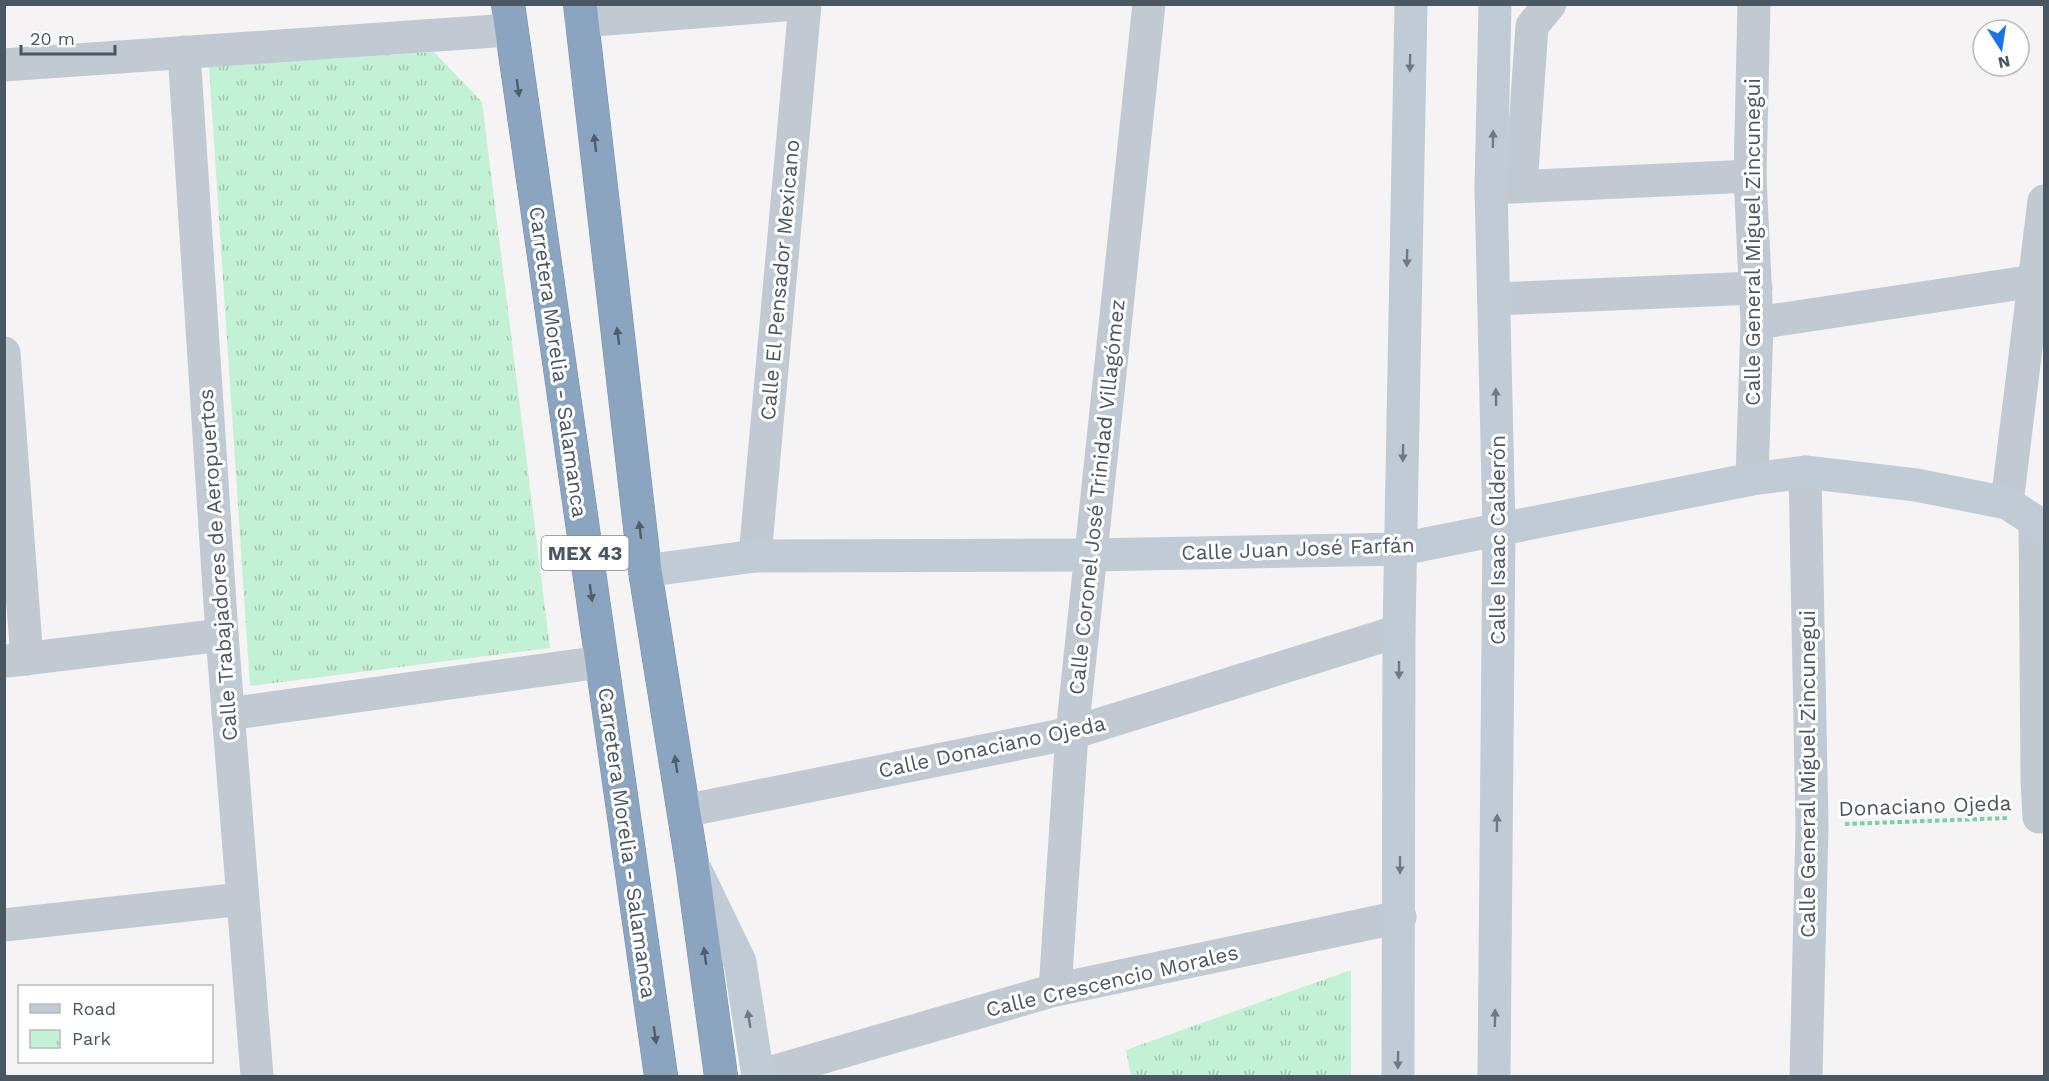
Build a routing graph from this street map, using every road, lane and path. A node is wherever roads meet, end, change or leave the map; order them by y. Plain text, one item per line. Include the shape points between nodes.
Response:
1 (797, 4) edge
2 (805, 4) edge
3 (1149, 4) edge
4 (1412, 4) edge
5 (1496, 4) edge
6 (1550, 4) edge
7 (1754, 4) edge
8 (581, 13) edge
9 (509, 17) edge
10 (184, 52) junction
11 (4, 65) edge
12 (1750, 176) junction
13 (1506, 187) junction
14 (2044, 201) edge
15 (2034, 281) junction
16 (1756, 288) junction
17 (1494, 299) junction
18 (1757, 323) junction
19 (2035, 339) edge
20 (4, 353) edge
21 (5, 364) edge
22 (1805, 472) junction
23 (1752, 479) junction
24 (2007, 503) junction
25 (2040, 524) edge
26 (1499, 528) junction
27 (1401, 549) junction
28 (1091, 555) junction
29 (756, 556) junction
30 (645, 571) junction
31 (1399, 631) junction
32 (222, 635) junction
33 (16, 660) edge
34 (601, 662) junction
35 (228, 714) junction
36 (1072, 733) junction
37 (684, 811) junction
38 (2042, 817) edge
39 (1812, 825) junction
40 (692, 864) junction
41 (242, 899) junction
42 (1400, 917) junction
43 (4, 925) edge
44 (1055, 990) junction
45 (758, 1076) edge
46 (257, 1077) edge
47 (661, 1077) edge
48 (721, 1077) edge
49 (1398, 1077) edge
50 (1494, 1077) edge
51 (1806, 1077) edge

1 - 8 street
2 - 29 street, Calle El Pensador Mexicano
3 - 28 street, Calle Coronel José Trinidad Villagómez
4 -> 27 street
13 -> 5 street, Calle Isaac Calderón
6 - 13 street via 1532,27
7 - 12 street, Calle General Miguel Zincunegui
30 -> 8 highway, MEX 43
9 - 10 street
9 -> 34 highway, Carretera Morelia - Salamanca / MEX 43
10 - 11 street
10 - 32 street, Calle Trabajadores de Aeropuertos
12 - 13 street
12 - 16 street, Calle General Miguel Zincunegui
13 - 17 street, Calle Isaac Calderón
14 - 15 street
15 - 18 street
15 - 19 street
16 - 17 street
16 - 18 street, Calle General Miguel Zincunegui
26 -> 17 street, Calle Isaac Calderón
18 - 23 street, Calle General Miguel Zincunegui
19 - 24 street
20 - 21 street
21 - 33 street
22 - 23 street, Calle Juan José Farfán
22 - 24 street, Calle Juan José Farfán via 1916,485
22 - 39 street, Calle General Miguel Zincunegui
23 - 26 street, Calle Juan José Farfán
24 - 25 street, Calle Juan José Farfán
25 - 38 street
26 - 27 street, Calle Juan José Farfán
50 -> 26 street, Calle Isaac Calderón
27 - 28 street, Calle Juan José Farfán
27 - 31 street
28 - 29 street, Calle Juan José Farfán
28 - 36 street, Calle Coronel José Trinidad Villagómez
29 - 30 street, Calle Juan José Farfán
37 -> 30 highway, MEX 43
31 - 36 street, Calle Donaciano Ojeda
31 -> 42 street
32 - 33 street
32 - 35 street, Calle Trabajadores de Aeropuertos
34 - 35 street
34 -> 47 highway, Carretera Morelia - Salamanca / MEX 43
35 - 41 street, Calle Trabajadores de Aeropuertos
36 - 37 street, Calle Donaciano Ojeda
36 - 44 street, Calle Coronel José Trinidad Villagómez
37 - 40 highway, MEX 43
38 - 39 path, Donaciano Ojeda
39 - 51 street, Calle General Miguel Zincunegui
45 -> 40 street via 741,963
48 -> 40 highway, MEX 43
41 - 43 street
41 - 46 street, Calle Trabajadores de Aeropuertos
42 - 44 street, Calle Crescencio Morales
42 -> 49 street
44 - 45 street, Calle Crescencio Morales

